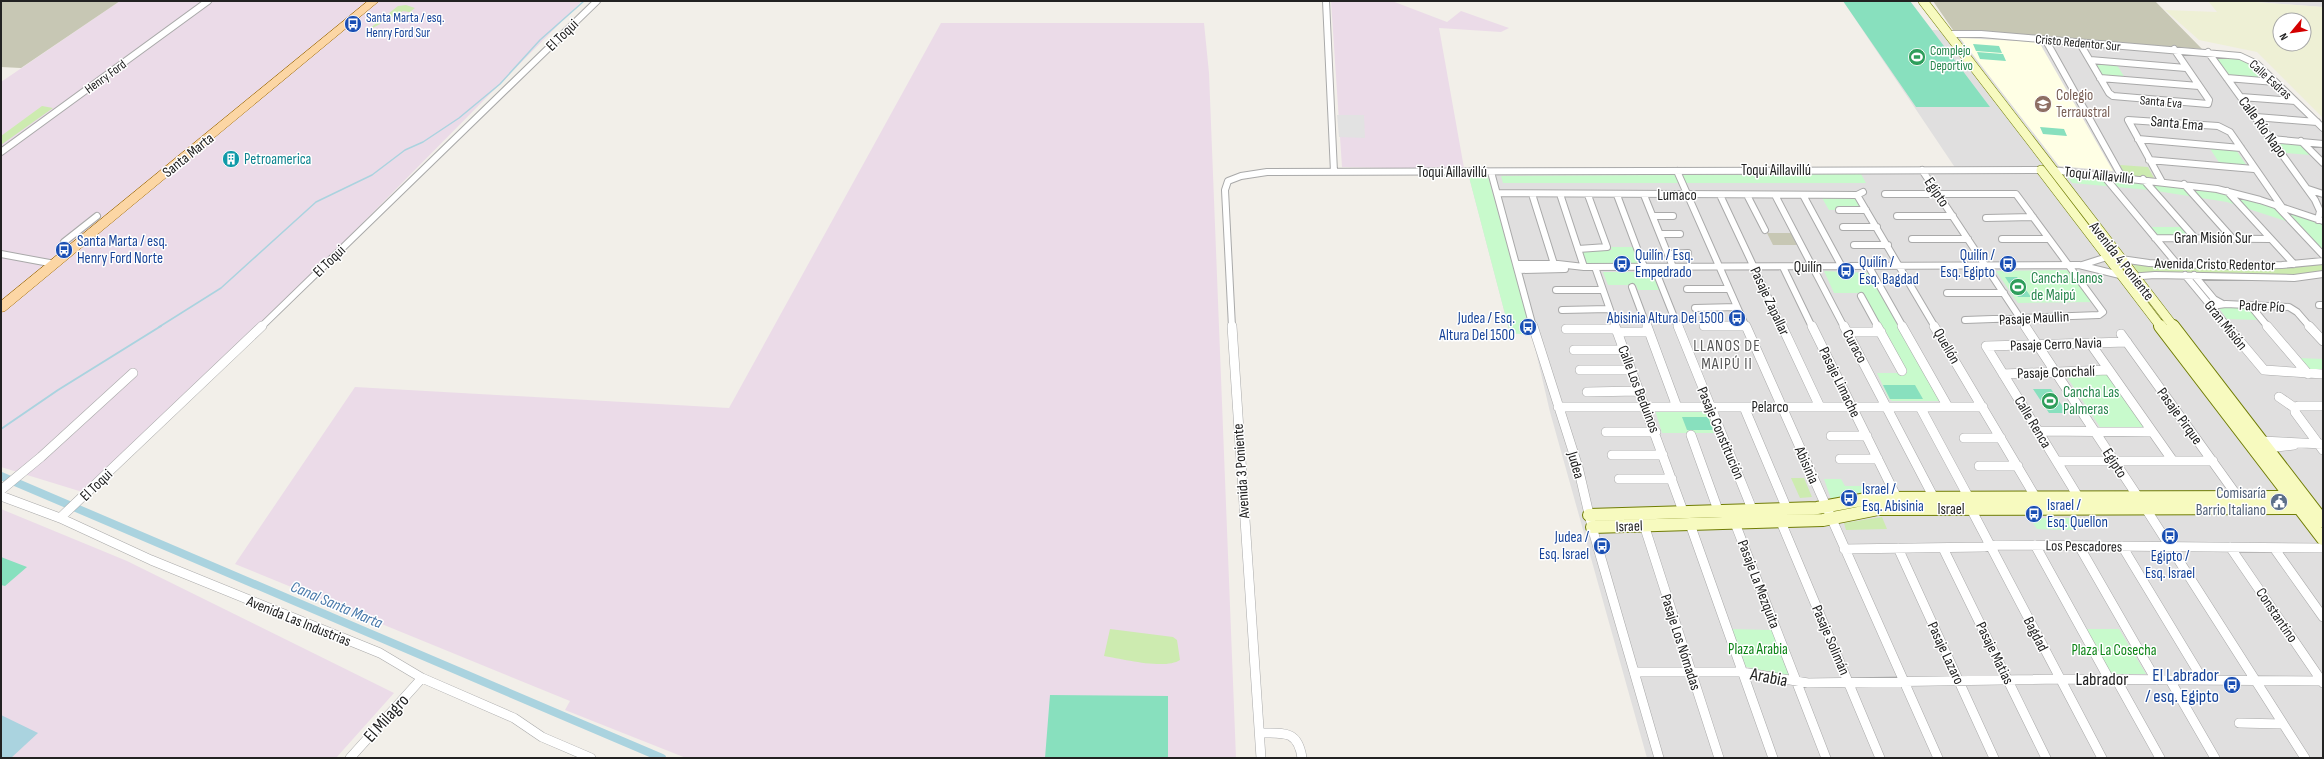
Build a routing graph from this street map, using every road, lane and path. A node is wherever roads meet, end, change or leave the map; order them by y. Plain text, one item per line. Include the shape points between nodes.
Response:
1 (208, 1) edge
2 (374, 1) edge
3 (597, 1) edge
4 (1326, 1) edge
5 (1923, 1) edge
6 (1949, 34) junction
7 (2045, 39) junction
8 (2079, 42) junction
9 (2174, 49) junction
10 (2208, 52) junction
11 (2090, 60) junction
12 (2186, 68) junction
13 (2100, 78) junction
14 (2227, 78) junction
15 (2275, 82) junction
16 (2199, 86) junction
17 (2241, 97) junction
18 (2295, 101) junction
19 (2256, 117) junction
20 (2317, 122) junction
21 (2323, 128) edge
22 (2138, 139) junction
23 (2271, 139) junction
24 (2301, 141) junction
25 (2323, 144) edge
26 (2241, 148) junction
27 (1, 152) edge
28 (2150, 160) junction
29 (2323, 163) edge
30 (2254, 169) junction
31 (1922, 170) junction
32 (2041, 170) junction
33 (2052, 170) junction
34 (1677, 171) junction
35 (1334, 172) junction
36 (1491, 172) junction
37 (2103, 175) junction
38 (2122, 177) junction
39 (2143, 179) junction
40 (2162, 182) junction
41 (1225, 184) joint
42 (2184, 184) junction
43 (2308, 189) junction
44 (2227, 191) junction
45 (1497, 193) junction
46 (1860, 193) joint
47 (1532, 194) junction
48 (1560, 194) junction
49 (1885, 194) dead end
50 (1938, 194) junction
51 (2323, 194) edge
52 (1588, 195) junction
53 (1616, 195) junction
54 (1644, 195) junction
55 (1688, 195) junction
56 (1720, 195) junction
57 (1747, 195) junction
58 (1775, 195) junction
59 (1803, 195) junction
60 (2279, 206) junction
61 (1839, 210) dead end
62 (1866, 210) junction
63 (97, 216) dead end
64 (1653, 216) junction
65 (1673, 216) dead end
66 (1897, 216) dead end
67 (1953, 216) junction
68 (2033, 217) junction
69 (1986, 218) dead end
70 (2320, 220) edge
71 (1843, 227) dead end
72 (1877, 227) junction
73 (1765, 230) dead end
74 (1660, 234) junction
75 (1680, 234) dead end
76 (2155, 238) junction
77 (2195, 238) junction
78 (1912, 239) dead end
79 (1968, 239) junction
80 (2002, 239) dead end
81 (2049, 239) junction
82 (2233, 239) junction
83 (2270, 239) junction
84 (64, 242) dead end
85 (1854, 245) dead end
86 (1888, 245) junction
87 (1578, 249) junction
88 (1688, 253) dead end
89 (1, 254) edge
90 (1668, 254) junction
91 (2323, 255) edge
92 (2107, 257) junction
93 (2121, 259) junction
94 (2323, 261) edge
95 (55, 264) junction
96 (1554, 264) junction
97 (2177, 264) junction
98 (2294, 264) junction
99 (1986, 266) junction
100 (2069, 266) junction
101 (2080, 266) junction
102 (2229, 266) junction
103 (1518, 267) junction
104 (1584, 267) junction
105 (1595, 267) junction
106 (1644, 267) junction
107 (1654, 267) junction
108 (1673, 267) junction
109 (1720, 267) junction
110 (1754, 267) junction
111 (1783, 267) junction
112 (1814, 267) junction
113 (1842, 267) junction
114 (1869, 267) junction
115 (1901, 267) junction
116 (2185, 275) junction
117 (2194, 275) junction
118 (2238, 276) junction
119 (2122, 277) junction
120 (2135, 277) junction
121 (2321, 277) edge
122 (1632, 287) dead end
123 (1687, 289) dead end
124 (1729, 289) junction
125 (1556, 290) dead end
126 (1603, 290) junction
127 (1947, 293) dead end
128 (2004, 293) junction
129 (1861, 296) dead end
130 (2226, 304) junction
131 (2250, 305) junction
132 (2211, 306) junction
133 (1737, 307) junction
134 (1, 308) edge
135 (1695, 308) dead end
136 (1609, 309) junction
137 (1562, 310) dead end
138 (2020, 318) junction
139 (1965, 320) dead end
140 (1704, 326) dead end
141 (1746, 326) junction
142 (1566, 329) dead end
143 (1617, 330) junction
144 (1649, 332) junction
145 (1848, 332) junction
146 (1881, 332) junction
147 (2121, 334) dead end
148 (2323, 341) edge
149 (2127, 342) junction
150 (2090, 343) junction
151 (2038, 345) junction
152 (1986, 346) joint
153 (1574, 350) dead end
154 (1623, 350) junction
155 (1580, 370) dead end
156 (1630, 370) junction
157 (2109, 370) junction
158 (1902, 371) dead end
159 (2056, 372) junction
160 (133, 373) dead end
161 (2003, 374) junction
162 (2308, 374) junction
163 (2323, 374) edge
164 (1638, 391) junction
165 (1587, 392) dead end
166 (2279, 397) dead end
167 (2323, 406) edge
168 (1558, 407) junction
169 (1644, 407) junction
170 (1677, 407) junction
171 (1710, 407) junction
172 (1744, 407) junction
173 (1781, 407) junction
174 (1820, 407) junction
175 (1852, 407) junction
176 (1886, 407) junction
177 (1920, 407) junction
178 (1948, 407) junction
179 (1983, 407) junction
180 (2294, 408) junction
181 (2038, 431) junction
182 (2095, 431) junction
183 (1606, 432) dead end
184 (1656, 432) junction
185 (2152, 432) junction
186 (1691, 435) dead end
187 (1831, 436) dead end
188 (1867, 436) junction
189 (1964, 438) dead end
190 (2001, 438) junction
191 (2264, 444) junction
192 (2322, 446) edge
193 (1612, 455) dead end
194 (1663, 455) junction
195 (1840, 459) dead end
196 (1878, 459) junction
197 (2057, 461) junction
198 (2114, 461) junction
199 (2173, 461) junction
200 (2213, 462) junction
201 (1979, 466) dead end
202 (2018, 466) junction
203 (1619, 479) dead end
204 (1672, 479) junction
205 (1, 490) edge
206 (1, 496) edge
207 (2138, 497) junction
208 (2238, 497) junction
209 (2291, 497) junction
210 (1897, 498) junction
211 (1934, 498) junction
212 (2036, 498) junction
213 (2079, 498) junction
214 (1970, 503) junction
215 (2304, 503) junction
216 (1825, 506) junction
217 (1787, 509) junction
218 (2146, 509) junction
219 (1718, 510) junction
220 (1752, 510) junction
221 (1683, 511) junction
222 (1589, 515) junction
223 (60, 518) junction
224 (1830, 518) junction
225 (2320, 520) edge
226 (1781, 522) junction
227 (1735, 523) junction
228 (1690, 524) junction
229 (1644, 525) junction
230 (1592, 527) junction
231 (2323, 539) edge
232 (2036, 545) junction
233 (1991, 546) junction
234 (2079, 546) junction
235 (2122, 546) junction
236 (2170, 546) junction
237 (2230, 547) junction
238 (1898, 548) junction
239 (1943, 548) junction
240 (2274, 548) junction
241 (2323, 548) edge
242 (1844, 549) junction
243 (2323, 617) edge
244 (1634, 672) junction
245 (1691, 672) junction
246 (1742, 672) junction
247 (422, 678) junction
248 (2060, 679) junction
249 (2113, 679) junction
250 (2008, 680) junction
251 (2156, 680) junction
252 (2170, 680) junction
253 (2204, 680) junction
254 (2255, 680) junction
255 (1959, 681) junction
256 (1796, 682) junction
257 (1904, 682) junction
258 (2322, 682) edge
259 (1849, 683) junction
260 (2239, 723) dead end
261 (2283, 724) junction
262 (1260, 734) junction
263 (350, 758) edge
264 (591, 758) edge
265 (1261, 758) edge
266 (1302, 758) edge
267 (1659, 758) edge
268 (1719, 758) edge
269 (1773, 758) edge
270 (1826, 758) edge
271 (1880, 758) edge
272 (1938, 758) edge
273 (1994, 758) edge
274 (2046, 758) edge
275 (2102, 758) edge
276 (2160, 758) edge
277 (2215, 758) edge
278 (2305, 758) edge

1 - 27 street, Henry Ford
2 - 95 main road, Santa Marta
3 - 223 street, El Toqui
4 - 35 street
5 - 6 street, Avenida 4 Poniente
6 - 7 street, Cristo Redentor Sur
6 - 33 street, Avenida 4 Poniente
7 - 8 street, Cristo Redentor Sur
7 - 38 street
8 - 9 street, Cristo Redentor Sur
8 - 11 street
9 - 10 street, Cristo Redentor Sur
9 - 12 street
10 - 14 street, Calle Río Napo
10 - 15 street, Calle Esdras via 2244,57 2257,64
11 - 12 street
11 - 13 street
12 - 16 street
13 - 16 street
13 - 16 street, Santa Eva via 2109,93 2114,96 2208,104
14 - 15 street
14 - 17 street, Calle Río Napo
15 - 18 street, Calle Esdras
17 - 18 street
17 - 19 street, Calle Río Napo
18 - 20 street, Calle Esdras
19 - 20 street
19 - 23 street, Calle Río Napo
20 - 21 street, Calle Esdras
22 - 26 street
22 - 26 street, Santa Ema via 2128,120 2218,126 2226,129
22 - 28 street
23 - 24 street
23 - 43 street, Calle Río Napo
24 - 25 street
24 - 29 street
26 - 30 street
28 - 30 street
28 - 40 street
30 - 60 street
31 - 32 street, Toqui Aillavillú
31 - 34 street, Toqui Aillavillú
31 - 50 street, Egipto
32 - 33 street, Toqui Aillavillú
32 - 92 street, Avenida 4 Poniente
33 - 37 street, Toqui Aillavillú
33 - 93 street, Avenida 4 Poniente
34 - 36 street, Toqui Aillavillú
34 - 55 street, Abisinia
35 - 36 street, Toqui Aillavillú
35 - 41 street, Toqui Aillavillú via 1256,173 1234,178
36 - 45 street, Judea
37 - 38 street, Toqui Aillavillú
37 - 76 street
38 - 39 street, Toqui Aillavillú
39 - 40 street, Toqui Aillavillú
39 - 77 street
40 - 42 street, Toqui Aillavillú
41 - 262 street, Avenida 3 Poniente via 1243,505
42 - 44 street, Toqui Aillavillú
42 - 82 street
43 - 51 street
43 - 70 street, Calle Río Napo via 2319,207
44 - 60 street, Toqui Aillavillú
44 - 83 street
45 - 47 street, Lumaco
45 - 103 street, Judea
46 - 59 street, Lumaco
46 - 62 street, Quellón
47 - 48 street, Lumaco
47 - 96 street
48 - 52 street, Lumaco
48 - 87 street
49 - 50 street
50 - 67 street, Egipto
50 - 68 street via 2016,194
52 - 53 street, Lumaco
52 - 87 street via 1607,247
53 - 54 street, Lumaco
53 - 106 street
54 - 55 street, Lumaco
54 - 64 street
55 - 56 street, Lumaco
55 - 109 street, Abisinia
56 - 57 street, Lumaco
56 - 110 street, Pasaje Zapallar
57 - 58 street, Lumaco
57 - 73 street
58 - 59 street, Lumaco
58 - 112 street, Curaco
59 - 113 street
60 - 70 street, Toqui Aillavillú
60 - 91 street
61 - 62 street
62 - 72 street, Quellón
63 - 84 street
64 - 65 street
64 - 74 street
66 - 67 street
67 - 79 street, Egipto
68 - 69 street
68 - 81 street
71 - 72 street
72 - 86 street, Quellón
74 - 75 street
74 - 90 street
76 - 77 street, Gran Misión Sur
76 - 97 street
77 - 82 street, Gran Misión Sur
78 - 79 street
79 - 99 street, Egipto
80 - 81 street
81 - 100 street
82 - 83 street, Gran Misión Sur
83 - 98 street
85 - 86 street
86 - 115 street, Quellón
87 - 104 street
88 - 90 street
89 - 95 street
90 - 108 street
92 - 93 street, Avenida Cristo Redentor
92 - 101 street, Quilín
92 - 119 street, Avenida 4 Poniente
93 - 97 street, Avenida Cristo Redentor
93 - 120 street, Avenida 4 Poniente
94 - 98 street, Avenida Cristo Redentor
95 - 134 main road, Santa Marta
96 - 103 street, Quilín
96 - 104 street, Quilín
97 - 102 street, Avenida Cristo Redentor
98 - 102 street, Avenida Cristo Redentor
99 - 100 street, Quilín
99 - 115 street, Quilín
99 - 128 street, Egipto
100 - 101 street, Quilín
100 - 138 street, Pasaje Maullin via 2103,314
101 - 119 street, Quilín
102 - 118 street via 2240,271 2241,274
103 - 104 street, Quilín via 1563,270
103 - 168 street, Judea
104 - 105 street, Quilín
105 - 106 street, Quilín
105 - 126 street, Calle Los Beduinos
106 - 107 street, Quilín
107 - 108 street, Quilín
107 - 171 street, Pasaje Constitución
108 - 109 street, Quilín
109 - 110 street, Quilín
109 - 124 street, Abisinia
110 - 111 street, Quilín
110 - 174 street, Pasaje Zapallar
111 - 112 street, Quilín
111 - 175 street, Pasaje Limache
112 - 113 street, Quilín
112 - 145 street, Curaco
113 - 114 street, Quilín
114 - 115 street, Quilín
114 - 178 street
115 - 179 street, Quellón
116 - 117 street, Avenida Cristo Redentor
116 - 120 street, Avenida Cristo Redentor
116 - 132 street, Gran Misión
117 - 118 street, Avenida Cristo Redentor
117 - 130 street, Gran Misión via 2214,299
118 - 121 street, Avenida Cristo Redentor
119 - 120 street, Avenida Cristo Redentor
119 - 209 street, Avenida 4 Poniente
120 - 191 street, Avenida 4 Poniente
122 - 144 street
123 - 124 street
124 - 133 street, Abisinia
125 - 126 street
126 - 136 street, Calle Los Beduinos
127 - 128 street
128 - 138 street, Egipto
129 - 146 street
130 - 131 street, Padre Pío
130 - 132 street, Padre Pío
131 - 148 street, Padre Pío via 2292,308
131 - 162 street
132 - 162 street, Gran Misión via 2260,367 2268,372
133 - 135 street
133 - 141 street, Abisinia
136 - 137 street
136 - 143 street, Calle Los Beduinos
138 - 139 street, Pasaje Maullin
138 - 151 street, Egipto
140 - 141 street
141 - 173 street, Abisinia
142 - 143 street
143 - 144 street
143 - 154 street, Calle Los Beduinos
144 - 170 street
145 - 146 street
145 - 176 street, Curaco
146 - 158 street
147 - 149 street, Pasaje Pirque
149 - 150 street, Pasaje Cerro Navia
149 - 200 street, Pasaje Pirque
150 - 151 street, Pasaje Cerro Navia
150 - 157 street
151 - 152 street, Pasaje Cerro Navia
151 - 159 street, Egipto
152 - 161 street, Calle Renca
153 - 154 street
154 - 156 street, Calle Los Beduinos
155 - 156 street
156 - 164 street, Calle Los Beduinos
157 - 159 street, Pasaje Conchalí
157 - 185 street
159 - 161 street, Pasaje Conchalí
159 - 182 street, Egipto
160 - 205 street
161 - 181 street, Calle Renca
162 - 163 street
164 - 165 street
164 - 169 street, Calle Los Beduinos
166 - 180 street
167 - 180 street
168 - 169 street, Pelarco
168 - 222 street, Judea via 1578,467
169 - 170 street, Pelarco
169 - 184 street, Calle Los Beduinos
170 - 171 street, Pelarco
171 - 172 street, Pelarco
171 - 220 street, Pasaje Constitución
172 - 173 street, Pelarco
172 - 217 street
173 - 174 street, Pelarco
173 - 216 street, Abisinia
174 - 175 street, Pelarco
175 - 176 street, Pelarco
175 - 188 street, Pasaje Limache
176 - 177 street, Pelarco
176 - 211 street, Curaco
177 - 178 street, Pelarco
177 - 214 street, Bagdad
178 - 179 street, Pelarco
179 - 190 street, Quellón
180 - 192 street
181 - 182 street
181 - 197 street, Calle Renca
182 - 185 street
182 - 198 street, Egipto
183 - 184 street
184 - 194 street, Calle Los Beduinos
185 - 199 street
186 - 219 street
187 - 188 street
188 - 196 street, Pasaje Limache
189 - 190 street
190 - 202 street, Quellón
191 - 192 street
191 - 215 street, Avenida 4 Poniente
193 - 194 street
194 - 204 street, Calle Los Beduinos
195 - 196 street
196 - 210 street, Pasaje Limache
197 - 198 street
197 - 213 street, Calle Renca
198 - 199 street
198 - 207 street, Egipto
199 - 200 street
200 - 208 street, Pasaje Pirque
201 - 202 street
202 - 212 street, Quellón
203 - 204 street
204 - 221 street, Calle Los Beduinos
206 - 223 street, Avenida Las Industrias
207 - 208 street, Israel
207 - 213 street, Israel
207 - 218 street, Egipto
208 - 209 street, Israel
209 - 215 street, Israel
210 - 211 street, Israel
210 - 216 street, Israel via 1867,498
211 - 214 street, Israel
212 - 213 street, Israel
212 - 214 street, Israel
214 - 218 street, Israel
214 - 224 street, Israel via 1878,509
214 - 233 street, Bagdad
215 - 218 street, Israel
215 - 225 street, Avenida 4 Poniente
216 - 217 street, Israel
216 - 224 street, Abisinia
217 - 220 street, Israel
218 - 236 street, Egipto
219 - 220 street, Israel
219 - 221 street, Israel
221 - 222 street, Israel
222 - 230 street, Judea
223 - 247 street, Avenida Las Industrias via 151,560 380,653
224 - 226 street, Israel
224 - 242 street, Abisinia
225 - 231 street, Avenida 4 Poniente
226 - 227 street, Israel
226 - 259 street, Pasaje Solimán
227 - 228 street, Israel
227 - 256 street, Pasaje La Mezquita
228 - 229 street, Israel
228 - 246 street
229 - 230 street, Israel
229 - 245 street, Pasaje Los Nómadas
230 - 244 street, Judea
232 - 233 street, Los Pescadores
232 - 234 street, Los Pescadores
232 - 249 street
233 - 239 street, Los Pescadores
233 - 248 street, Bagdad
234 - 235 street, Los Pescadores
234 - 251 street
235 - 236 street, Los Pescadores
235 - 253 street
236 - 237 street, Los Pescadores
236 - 254 street, Egipto
237 - 240 street, Los Pescadores
237 - 258 street, Constantino
238 - 239 street, Los Pescadores
238 - 242 street, Los Pescadores
238 - 255 street, Pasaje Lazaro
239 - 250 street, Pasaje Matias
240 - 241 street, Los Pescadores
240 - 243 street
242 - 257 street, Abisinia
244 - 245 street, Arabia
244 - 267 street, Judea
245 - 246 street, Arabia
245 - 268 street, Pasaje Los Nómadas
246 - 256 street, Arabia
246 - 269 street
247 - 263 street, El Milagro
247 - 264 street, Avenida Las Industrias via 514,718 542,737
248 - 249 street, Labrador
248 - 250 street, Labrador
248 - 275 street, Bagdad
249 - 251 street, Labrador
249 - 276 street
250 - 255 street, Labrador
250 - 274 street, Pasaje Matias
251 - 252 street, Labrador
252 - 253 street, Labrador
252 - 277 street
253 - 254 street, Labrador
254 - 258 street, Labrador
254 - 261 street, Egipto
255 - 257 street, Labrador
255 - 273 street, Pasaje Lazaro
256 - 259 street, Arabia
256 - 270 street, Pasaje La Mezquita
257 - 259 street, Arabia
257 - 272 street, Abisinia
259 - 271 street, Pasaje Solimán
260 - 261 street
261 - 278 street, Egipto
262 - 265 street, Avenida 3 Poniente
262 - 266 street via 1289,734 1301,746

